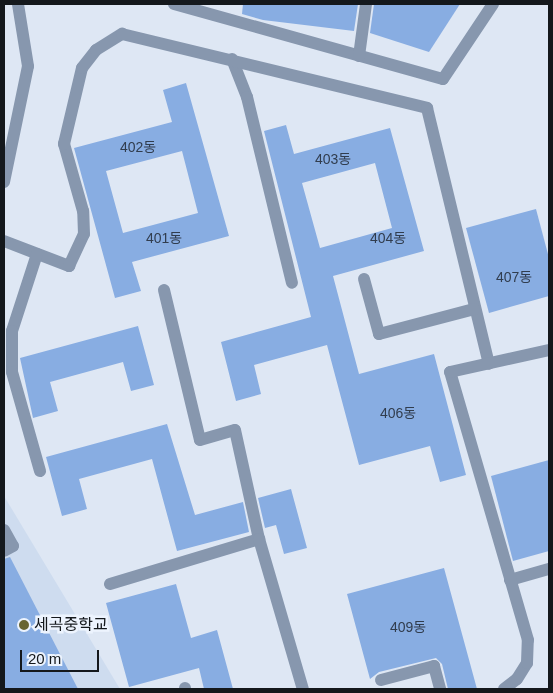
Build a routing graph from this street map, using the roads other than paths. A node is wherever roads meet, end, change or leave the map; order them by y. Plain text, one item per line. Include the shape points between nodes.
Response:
1 (18, 4) edge
2 (174, 4) edge
3 (366, 4) edge
4 (493, 4) edge
5 (358, 56) junction
6 (232, 59) junction
7 (4, 182) edge
8 (4, 241) edge
9 (37, 254) junction
10 (364, 279) dead end
11 (292, 283) dead end
12 (164, 290) dead end
13 (474, 309) junction
14 (549, 350) edge
15 (489, 364) junction
16 (40, 471) dead end
17 (4, 530) edge
18 (260, 539) junction
19 (4, 551) edge
20 (549, 569) edge
21 (510, 580) junction
22 (110, 584) dead end
23 (381, 680) dead end
24 (303, 689) edge
25 (440, 689) edge
26 (504, 689) edge

1 - 7 street via 28,66
2 - 5 street
3 - 5 street
4 - 5 street via 443,79
6 - 9 street via 122,34 96,50 82,68 64,144 83,211 84,234 69,266
6 - 11 street via 247,97
6 - 13 street via 427,108
8 - 9 street
9 - 16 street via 12,331 12,372
10 - 13 street via 379,334
12 - 18 street via 200,440 235,430
13 - 15 street
14 - 15 street
15 - 21 street via 450,372
17 - 19 street via 13,546
18 - 22 street
18 - 24 street
20 - 21 street
21 - 26 street via 528,640 527,663 517,679
23 - 25 street via 434,666

